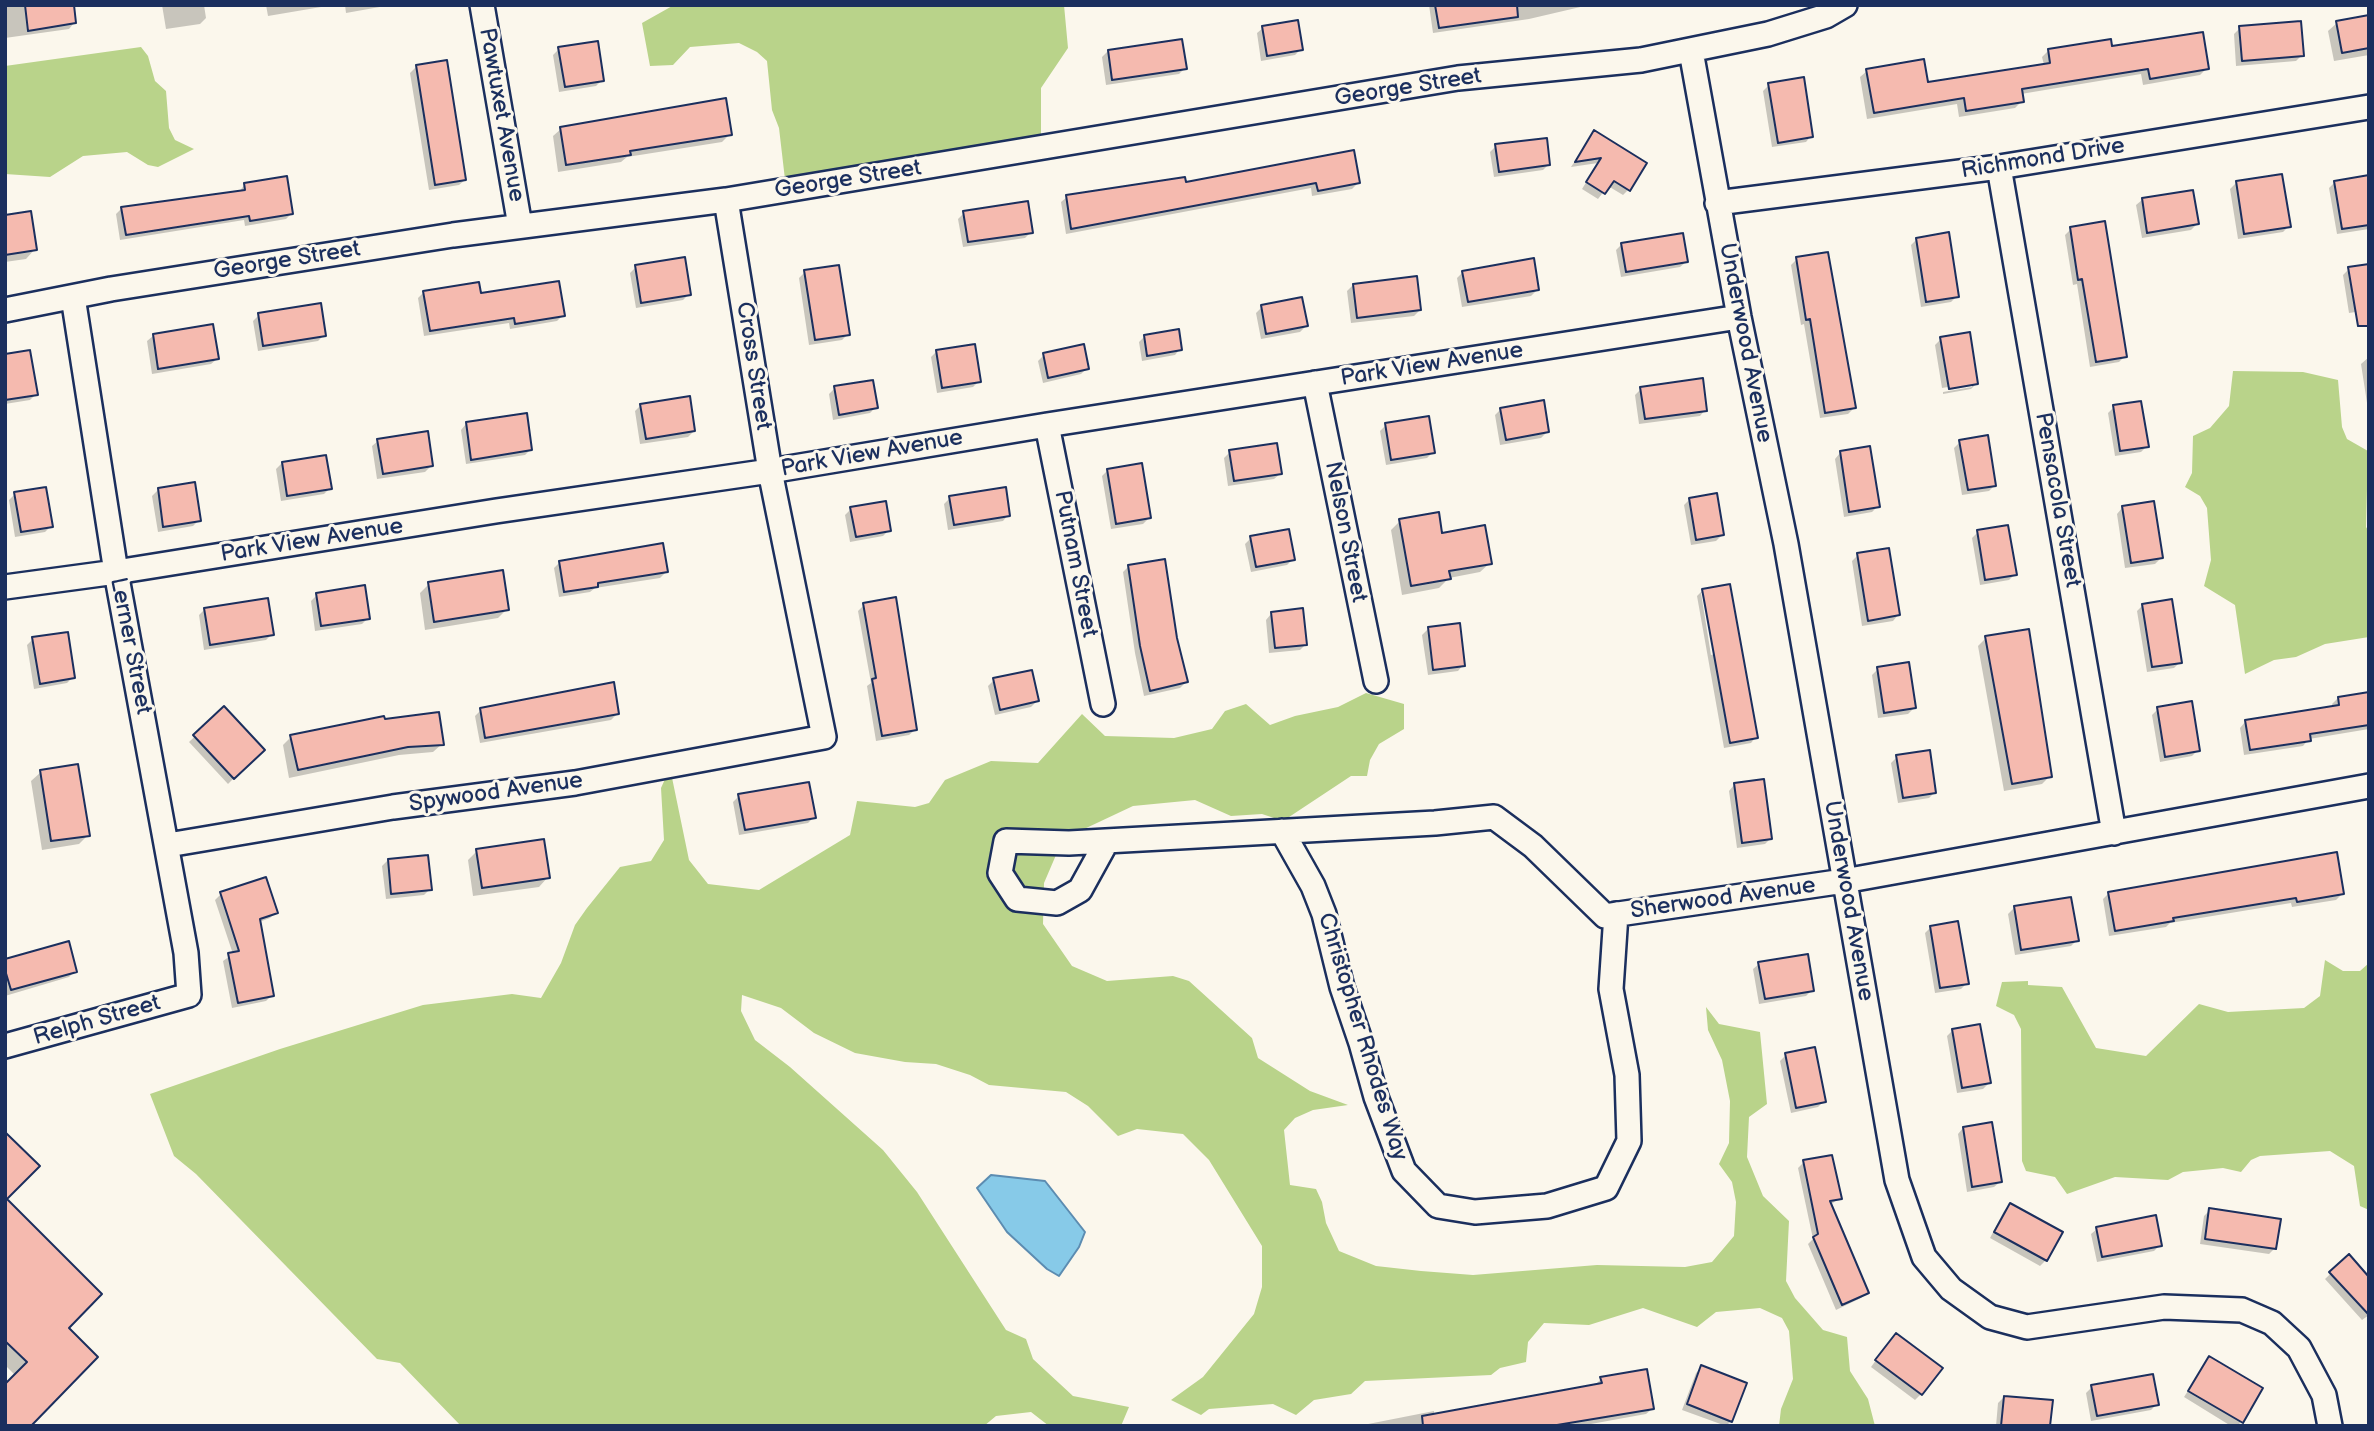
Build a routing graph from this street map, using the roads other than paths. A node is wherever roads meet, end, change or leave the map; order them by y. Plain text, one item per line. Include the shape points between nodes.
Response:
1 (482, 5) edge
2 (1845, 5) edge
3 (1691, 51) junction
4 (2369, 107) edge
5 (1999, 167) junction
6 (726, 200) junction
7 (1717, 203) junction
8 (520, 226) junction
9 (73, 297) junction
10 (5, 310) edge
11 (1739, 317) junction
12 (1315, 383) junction
13 (1047, 425) junction
14 (770, 471) junction
15 (116, 572) junction
16 (5, 587) edge
17 (1376, 681) dead end
18 (1103, 704) dead end
19 (824, 737) joint
20 (2369, 786) edge
21 (1282, 831) junction
22 (2114, 833) junction
23 (1107, 841) junction
24 (168, 845) junction
25 (1844, 881) junction
26 (1616, 914) junction
27 (189, 995) joint
28 (5, 1046) edge
29 (2330, 1426) edge

1 - 8 street, Pawtuxet Avenue
2 - 3 street, George Street via 1826,16 1768,34
3 - 6 street, George Street via 1458,78
3 - 7 street, Underwood Avenue
4 - 5 street, Richmond Drive
5 - 7 street, Richmond Drive
5 - 22 street, Pensacola Street
6 - 8 street, George Street
6 - 14 street, Cross Street
7 - 11 street, Underwood Avenue
8 - 9 street, George Street
9 - 10 street, George Street
9 - 15 street, Lerner Street
11 - 12 street, Park View Avenue
11 - 25 street, Underwood Avenue via 1786,544
12 - 13 street, Park View Avenue
12 - 17 street, Nelson Street
13 - 14 street, Park View Avenue
13 - 18 street, Putnam Street
14 - 15 street, Park View Avenue
14 - 19 street, Cross Street
15 - 16 street, Park View Avenue
15 - 24 street, Lerner Street
19 - 24 street, Spywood Avenue via 575,783 393,807
20 - 22 street, Sherwood Avenue
21 - 23 street, Sherwood Avenue
21 - 26 street, Sherwood Avenue via 1494,817 1533,846 1605,915
21 - 26 street, Christopher Rhodes Way via 1324,914 1376,1097 1404,1171 1438,1206 1475,1212 1547,1206 1606,1188 1629,1141 1628,1075 1611,989
22 - 25 street, Sherwood Avenue
23 - 23 street, Sherwood Avenue via 1006,841 1000,873 1017,898 1057,904 1080,890
24 - 27 street, Lerner Street
25 - 26 street, Sherwood Avenue
25 - 29 street, Underwood Avenue via 1897,1180 1924,1257 1951,1289 1990,1317 2027,1327 2164,1307 2242,1311 2272,1323 2299,1348 2324,1395
27 - 28 street, Relph Street

